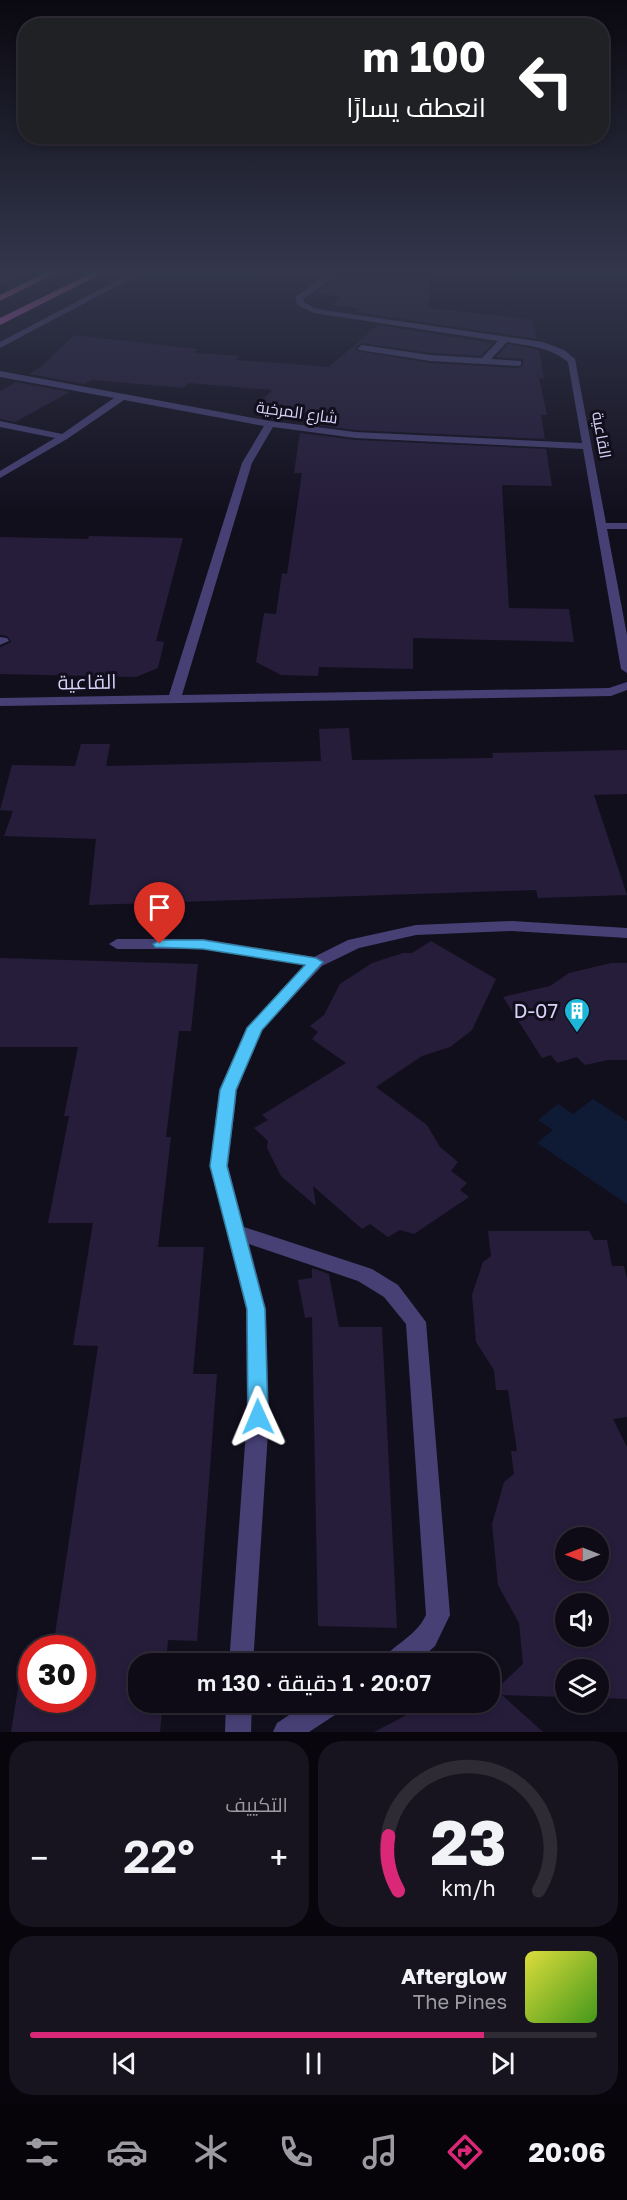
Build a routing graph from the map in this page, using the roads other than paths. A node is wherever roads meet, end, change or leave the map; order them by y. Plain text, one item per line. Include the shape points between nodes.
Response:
1 (381, 351) edge
2 (494, 351) edge
3 (558, 351) edge
4 (484, 361) junction
5 (518, 363) dead end
6 (2, 373) edge
7 (122, 397) junction
8 (0, 424) edge
9 (270, 424) junction
10 (64, 437) junction
11 (586, 446) junction
12 (0, 475) edge
13 (602, 526) junction
14 (627, 526) edge
15 (627, 669) edge
16 (627, 686) edge
17 (174, 700) junction
18 (0, 702) edge
19 (627, 933) edge
20 (117, 944) dead end
21 (316, 962) junction
22 (234, 1231) junction
23 (242, 1653) edge
24 (410, 1653) edge
25 (239, 1713) edge
26 (315, 1713) edge
27 (238, 1732) edge
28 (286, 1732) edge

1 - 4 street
2 - 4 street
3 - 11 street, القاعية via 572,361
4 - 5 street
6 - 7 street, شارع المرخية
7 - 9 street, شارع المرخية
7 - 10 street
8 - 10 street
9 - 11 street, شارع المرخية via 379,437
9 - 17 street via 247,464
10 - 12 street
11 - 13 street, القاعية
13 - 14 street
13 - 15 street, القاعية
16 - 17 street, القاعية via 611,692
17 - 18 street, القاعية
19 - 21 street via 512,926 416,930 354,944
20 - 21 street via 203,944
21 - 22 street via 255,1028 228,1090 219,1166
22 - 23 street via 256,1309 258,1417
22 - 24 street via 365,1275 390,1291 416,1322 438,1615 432,1633
25 - 27 street
26 - 28 street

